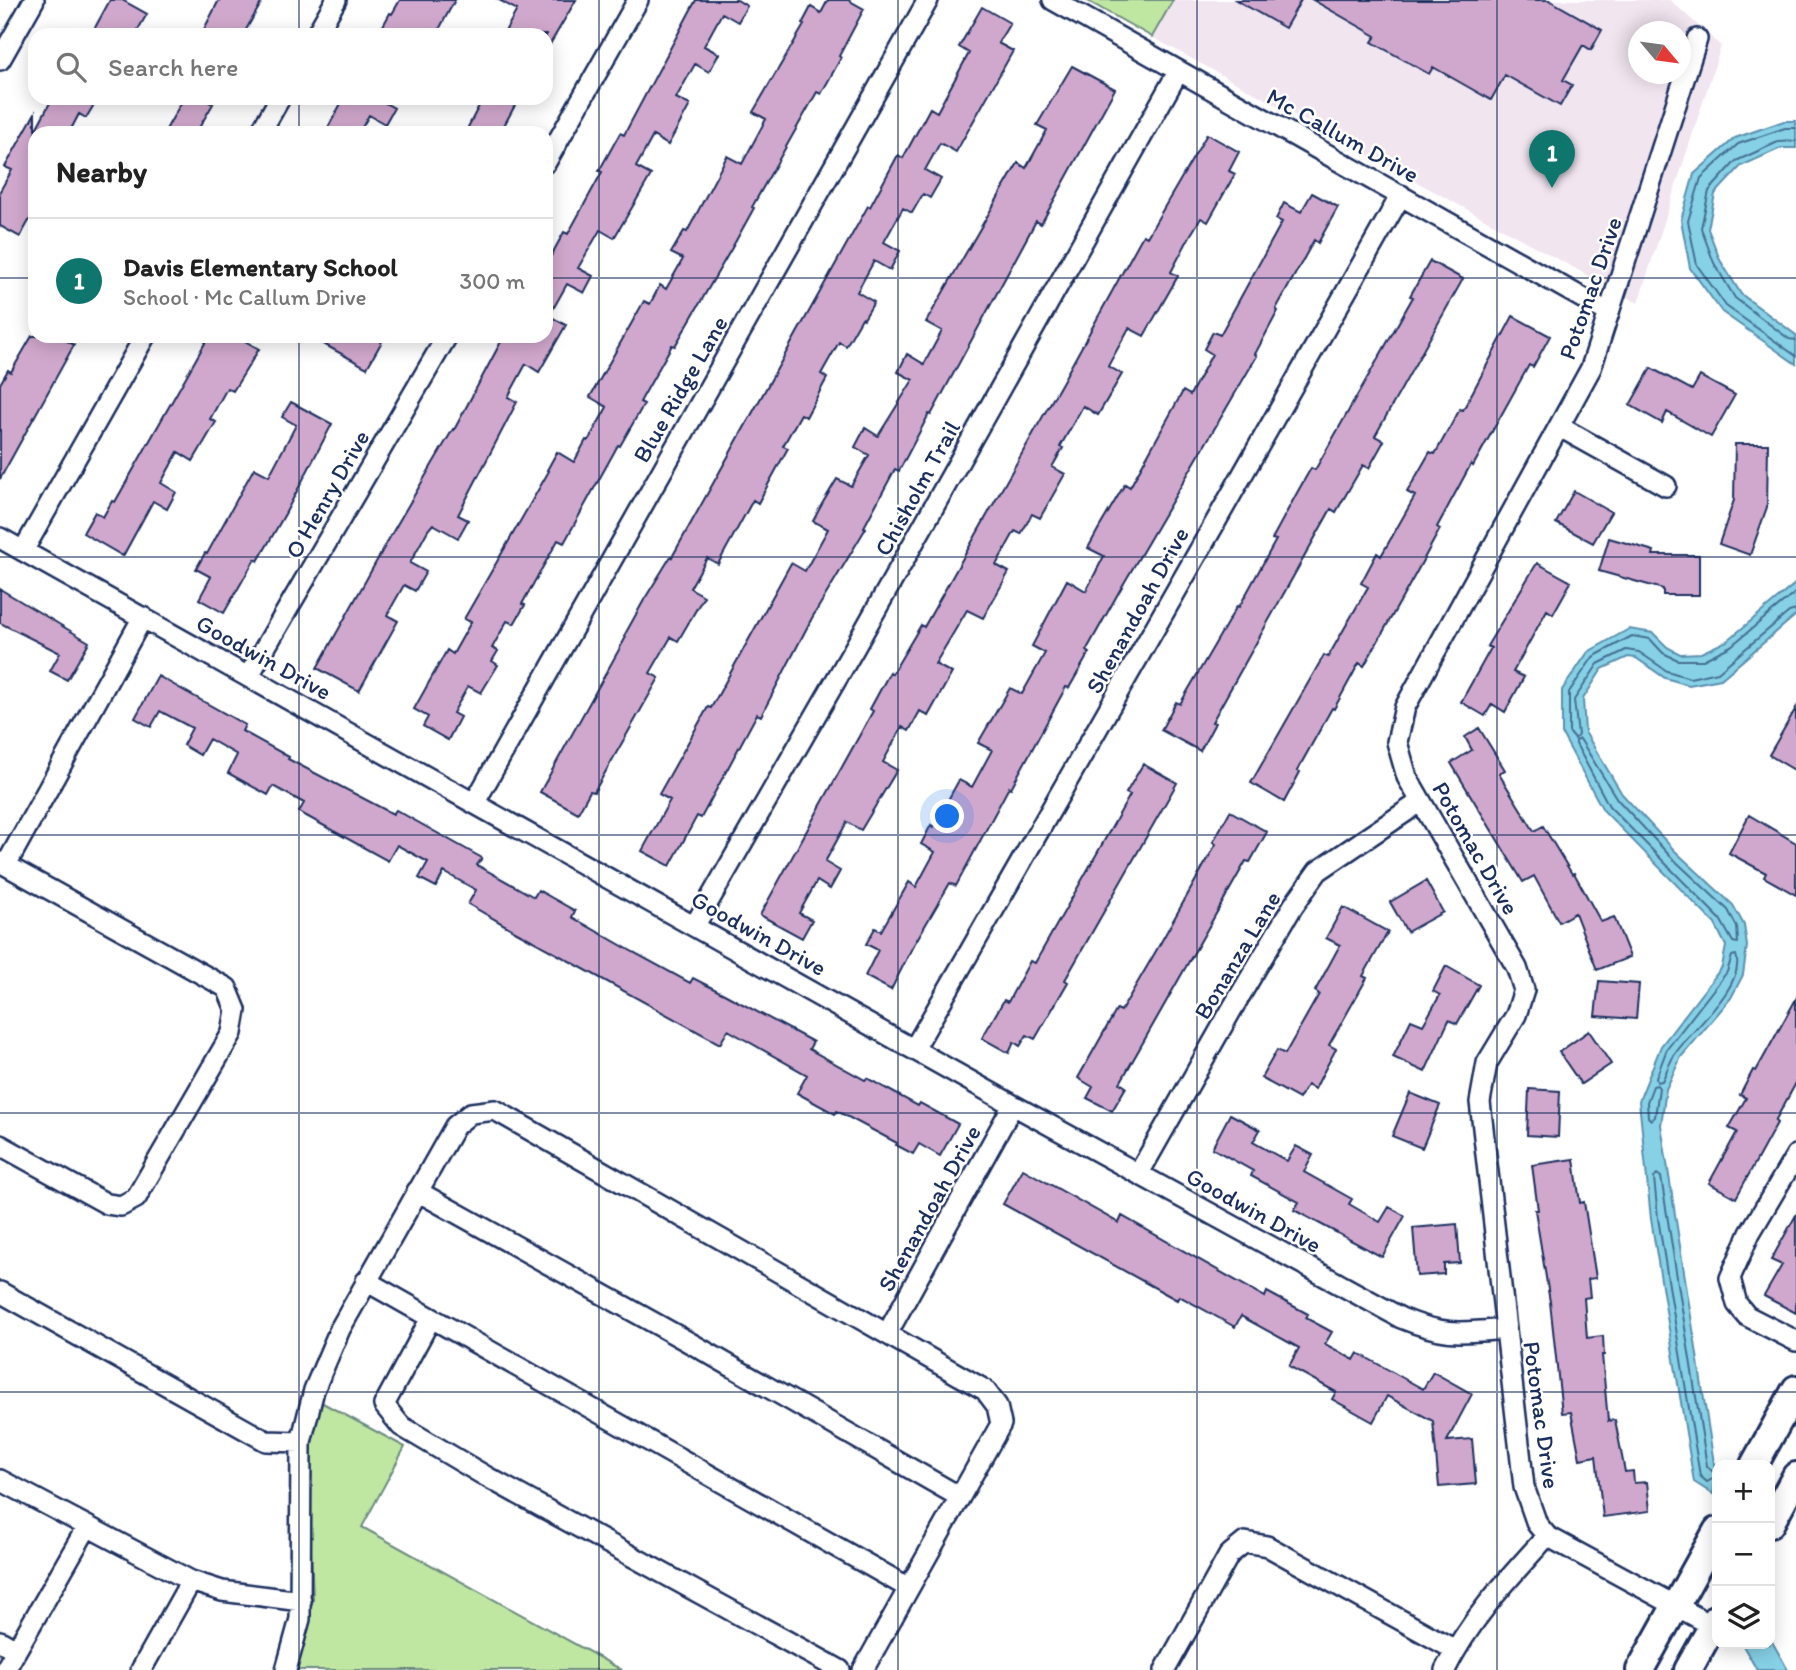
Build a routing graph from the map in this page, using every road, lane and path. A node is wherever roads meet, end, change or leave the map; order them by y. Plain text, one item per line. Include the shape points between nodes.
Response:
1 (34, 0) edge
2 (335, 0) edge
3 (638, 0) edge
4 (928, 0) edge
5 (1053, 0) edge
6 (320, 28) edge
7 (1696, 39) dead end
8 (0, 60) edge
9 (1178, 72) junction
10 (276, 105) edge
11 (264, 126) edge
12 (553, 150) edge
13 (1401, 195) junction
14 (1609, 313) junction
15 (141, 343) edge
16 (443, 343) edge
17 (1560, 427) junction
18 (1666, 486) dead end
19 (0, 538) edge
20 (23, 551) junction
21 (143, 617) junction
22 (248, 677) junction
23 (475, 802) junction
24 (1420, 802) junction
25 (3, 863) edge
26 (695, 925) junction
27 (914, 1049) junction
28 (1013, 1105) junction
29 (0, 1145) edge
30 (1796, 1155) edge
31 (1139, 1173) junction
32 (417, 1191) junction
33 (366, 1281) junction
34 (0, 1292) edge
35 (431, 1318) junction
36 (1506, 1329) junction
37 (887, 1334) junction
38 (1796, 1341) edge
39 (1796, 1389) edge
40 (301, 1442) junction
41 (1757, 1460) edge
42 (1796, 1476) edge
43 (0, 1480) edge
44 (960, 1497) junction
45 (1771, 1523) edge
46 (87, 1527) junction
47 (1547, 1536) junction
48 (1712, 1540) edge
49 (191, 1581) junction
50 (909, 1588) junction
51 (301, 1601) junction
52 (1676, 1606) junction
53 (1712, 1621) edge
54 (1712, 1627) edge
55 (8, 1646) edge
56 (1455, 1650) junction
57 (5, 1670) edge
58 (141, 1670) edge
59 (286, 1670) edge
60 (840, 1670) edge
61 (863, 1670) edge
62 (1165, 1670) edge
63 (1445, 1670) edge
64 (1640, 1670) edge
65 (1688, 1670) edge

1 - 8 street
2 - 6 street
3 - 12 street
4 - 23 street, Blue Ridge Lane
5 - 9 street, Mc Callum Drive
7 - 14 street, Potomac Drive
9 - 13 street, Mc Callum Drive
9 - 26 street, Chisholm Trail
10 - 11 street
13 - 14 street, Mc Callum Drive
13 - 27 street, Shenandoah Drive
14 - 17 street, Potomac Drive via 1591,368
15 - 20 street
16 - 22 street, O Henry Drive
17 - 18 street
17 - 24 street, Potomac Drive via 1405,707 1397,742
19 - 20 street, Goodwin Drive
20 - 21 street, Goodwin Drive
21 - 22 street, Goodwin Drive
21 - 25 street
22 - 23 street, Goodwin Drive
23 - 26 street, Goodwin Drive
24 - 31 street, Bonanza Lane via 1318,871 1293,906
24 - 36 street, Potomac Drive via 1517,968 1524,990 1516,1015 1487,1063 1480,1102
25 - 29 street via 227,988 236,1010 232,1033 136,1198 121,1206 107,1204
26 - 27 street, Goodwin Drive
27 - 28 street, Goodwin Drive
28 - 31 street, Goodwin Drive
28 - 37 street, Shenandoah Drive
30 - 38 street via 1750,1233 1730,1278 1737,1304 1747,1316
31 - 36 street, Goodwin Drive via 1401,1318 1455,1334
32 - 33 street
32 - 37 street via 454,1126 471,1113 495,1110
32 - 44 street
33 - 35 street
33 - 40 street via 314,1390
34 - 40 street via 266,1441
35 - 50 street
35 - 60 street via 384,1405 401,1426
36 - 47 street, Potomac Drive via 1524,1487 1537,1524
37 - 44 street via 985,1390 997,1406 1001,1424
39 - 41 main road
40 - 51 street
42 - 45 main road
43 - 46 street
44 - 50 street
46 - 49 street
46 - 55 street
47 - 52 street
47 - 56 street via 1493,1595
48 - 52 main road
49 - 51 street via 222,1591
49 - 58 street
50 - 61 street
51 - 59 street
52 - 53 street
52 - 64 main road
54 - 65 main road
55 - 57 street
56 - 62 street via 1267,1546 1245,1542 1229,1555
56 - 63 street

